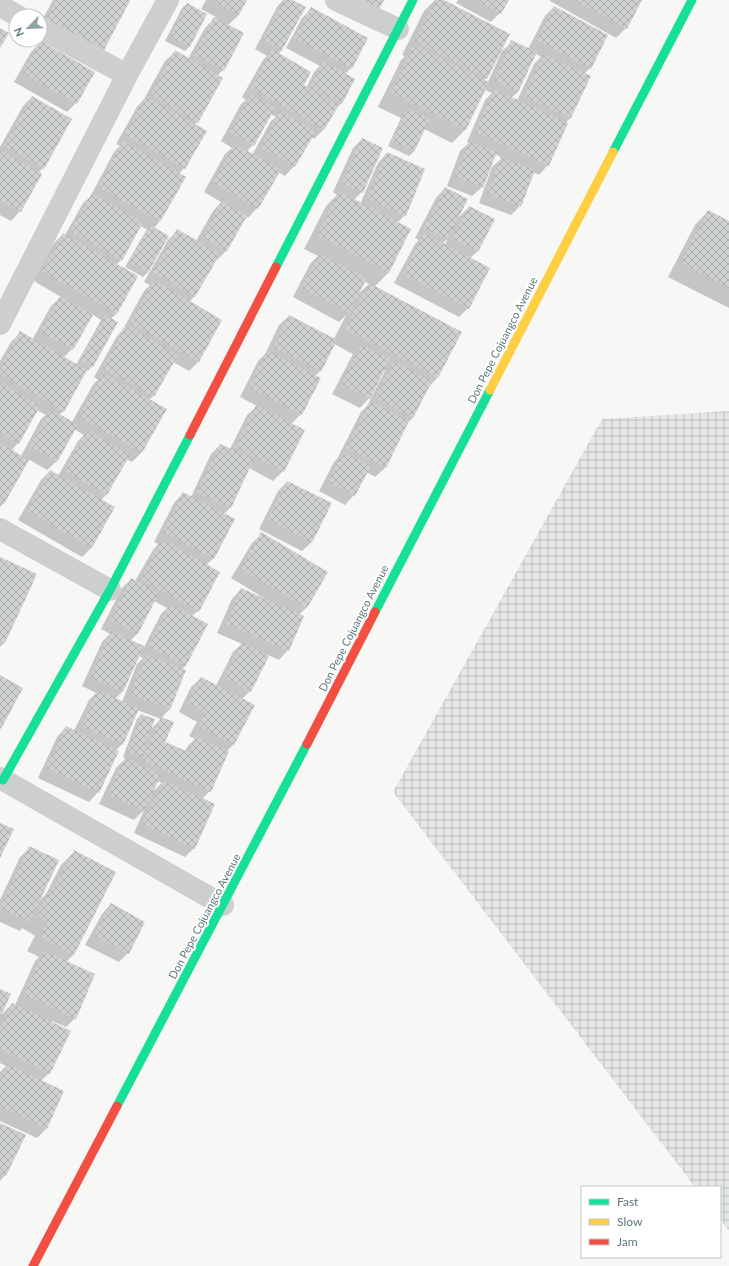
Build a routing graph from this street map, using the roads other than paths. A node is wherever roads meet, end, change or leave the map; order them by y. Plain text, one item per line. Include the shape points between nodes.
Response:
1 (168, 0) edge
2 (336, 0) edge
3 (413, 0) edge
4 (692, 0) edge
5 (398, 29) junction
6 (48, 32) edge
7 (127, 75) junction
8 (0, 324) edge
9 (0, 529) edge
10 (110, 590) junction
11 (1, 779) edge
12 (223, 905) junction
13 (33, 1266) edge

1 - 7 street
2 - 5 street
3 - 5 street
4 - 12 street, Don Pepe Cojuangco Avenue
5 - 10 street
6 - 7 street
7 - 8 street
9 - 10 street
10 - 11 street
11 - 12 street
12 - 13 street, Don Pepe Cojuangco Avenue

